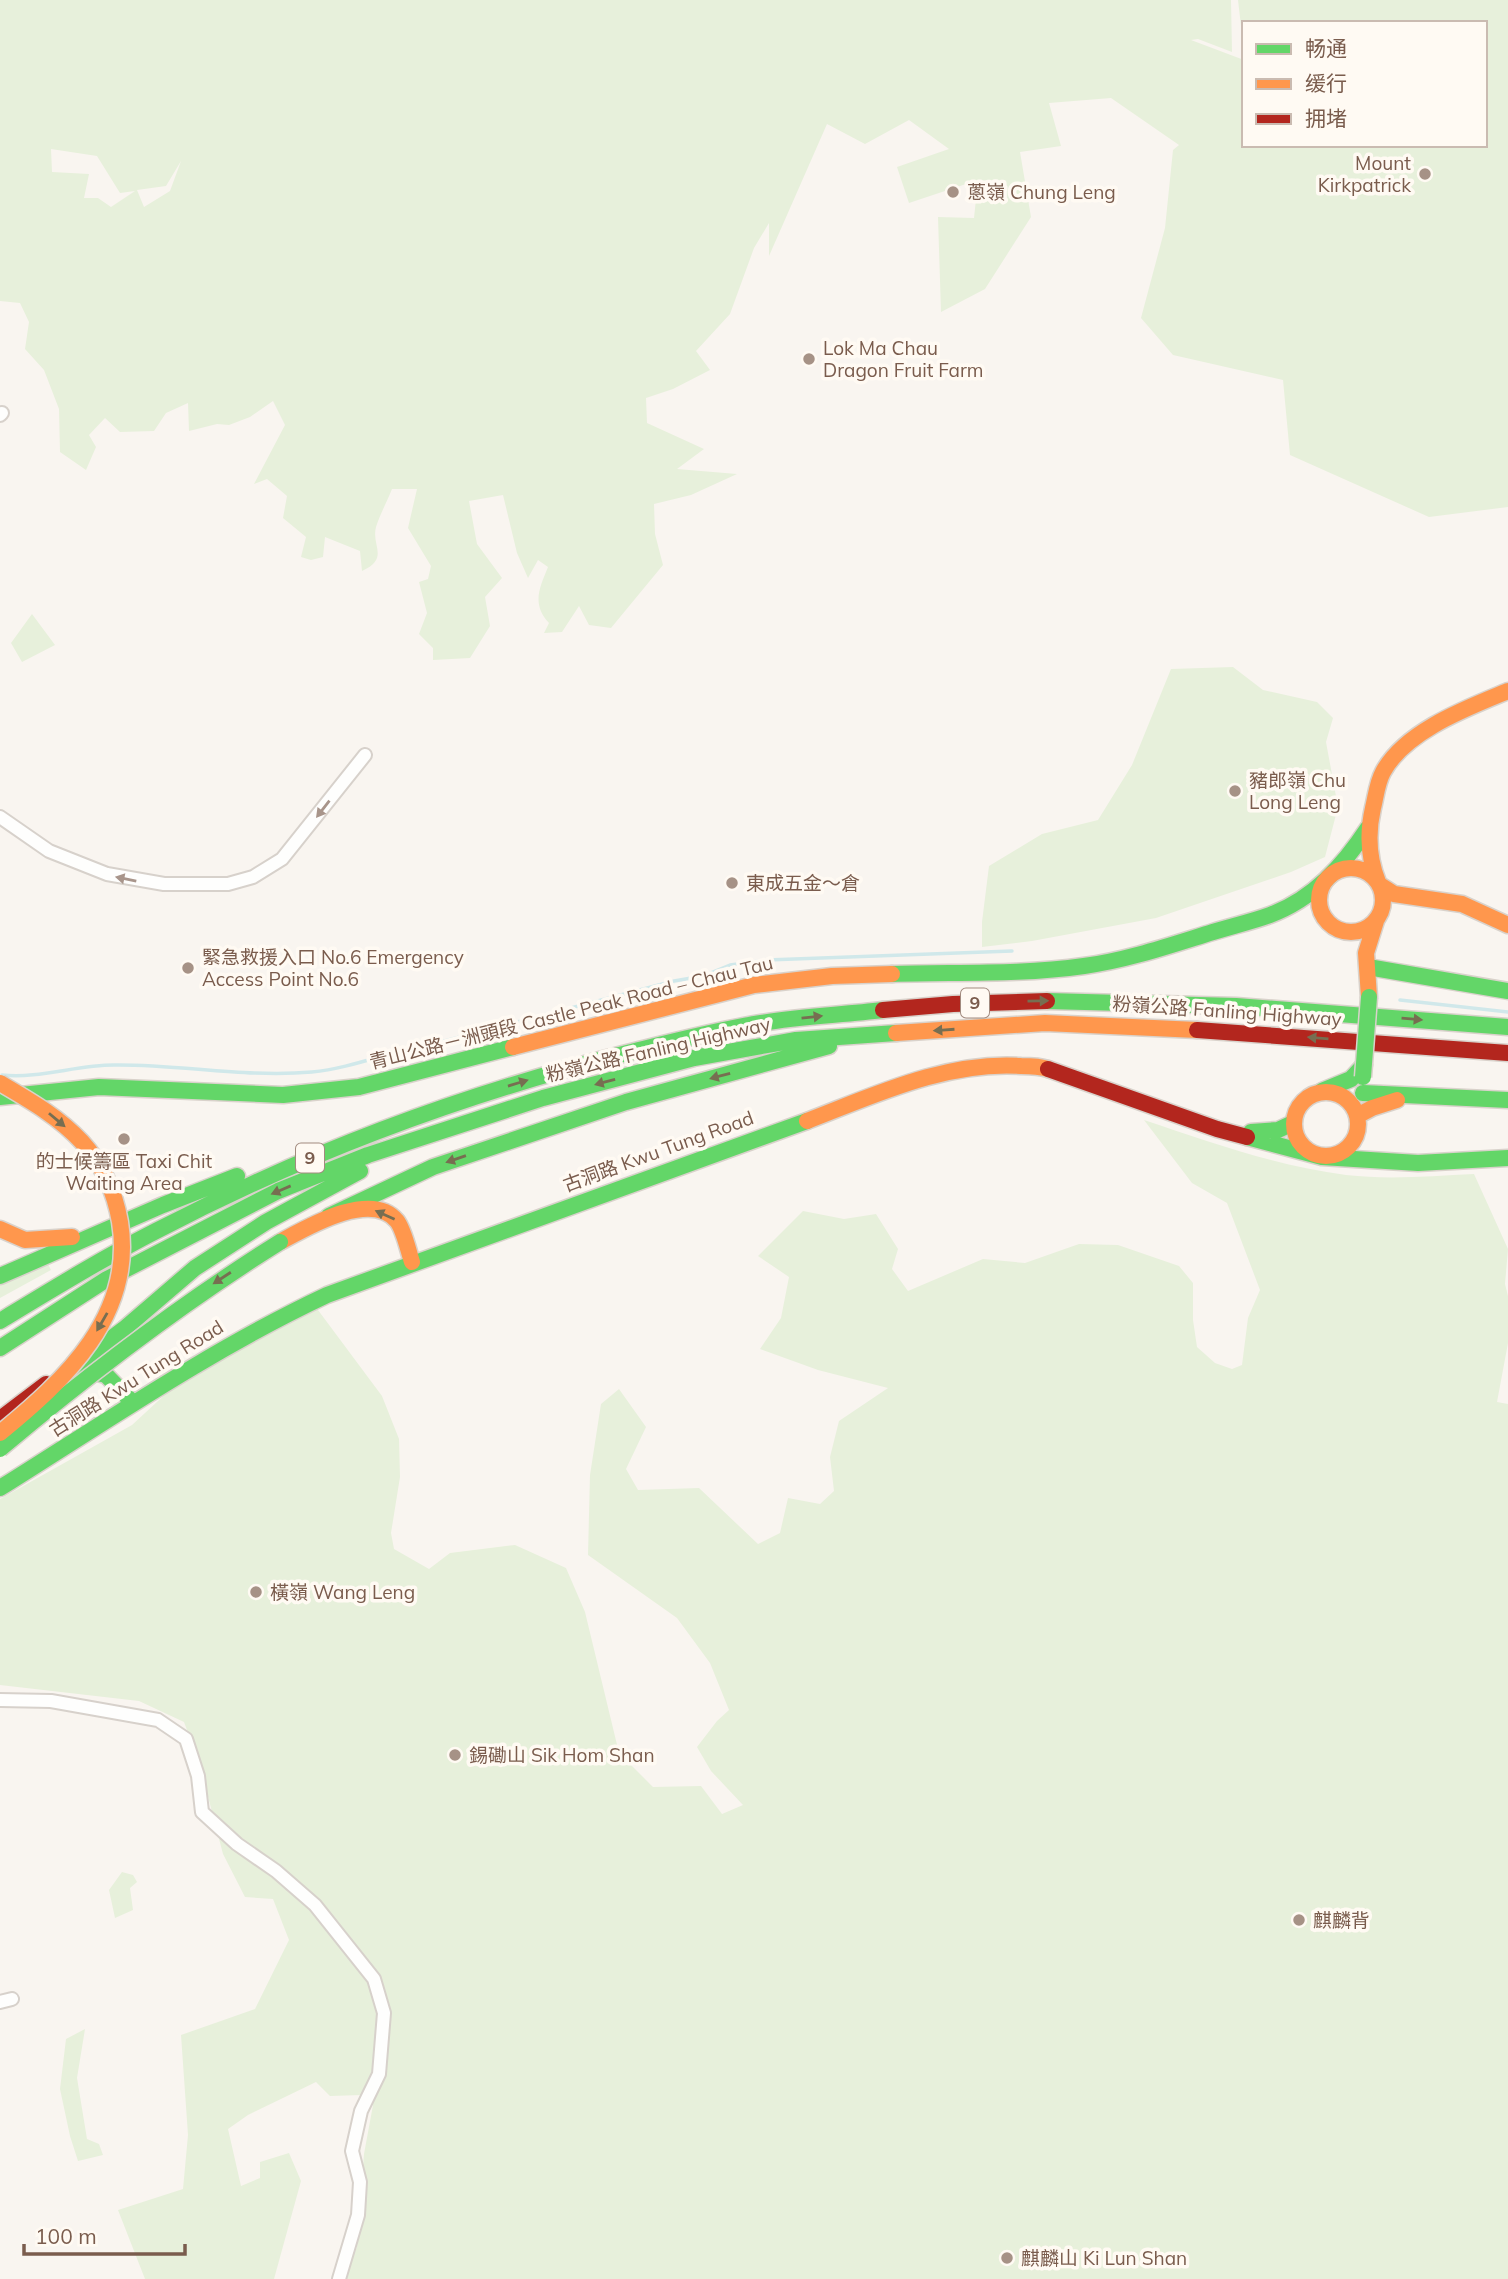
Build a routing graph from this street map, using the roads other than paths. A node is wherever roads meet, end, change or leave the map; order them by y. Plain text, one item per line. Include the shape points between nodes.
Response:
1 (1508, 692) edge
2 (365, 755) dead end
3 (0, 817) edge
4 (1368, 828) junction
5 (1324, 883) junction
6 (1379, 883) junction
7 (1418, 897) junction
8 (1287, 908) junction
9 (1379, 916) junction
10 (1331, 924) junction
11 (1508, 925) edge
12 (1368, 967) junction
13 (1508, 991) edge
14 (1508, 1027) edge
15 (864, 1035) junction
16 (1508, 1053) edge
17 (1360, 1091) junction
18 (1316, 1094) junction
19 (1, 1095) edge
20 (1441, 1097) junction
21 (1508, 1100) edge
22 (453, 1103) junction
23 (1293, 1123) junction
24 (1217, 1129) junction
25 (437, 1132) junction
26 (1355, 1138) junction
27 (1322, 1157) junction
28 (1508, 1158) edge
29 (1366, 1161) junction
30 (329, 1216) junction
31 (114, 1226) junction
32 (0, 1229) edge
33 (412, 1262) junction
34 (0, 1276) edge
35 (0, 1321) edge
36 (0, 1348) edge
37 (66, 1373) junction
38 (133, 1403) junction
39 (0, 1419) edge
40 (0, 1433) edge
41 (0, 1449) edge
42 (0, 1488) edge
43 (0, 1700) edge
44 (339, 2279) edge

1 - 4 main road via 1461,710 1394,756 1383,771
2 -> 3 street via 282,859 263,872 228,884 156,883 94,871 49,851
4 - 5 main road
4 - 6 main road via 1368,852
5 - 6 main road via 1340,869 1351,867 1362,869
5 - 8 main road
5 - 10 main road via 1319,904
6 - 7 main road via 1394,894
6 - 9 main road via 1384,902
7 - 9 main road via 1394,900
7 - 11 main road via 1462,904
8 - 10 main road via 1315,912
8 - 19 main road, 青山公路－洲頭段 Castle Peak Road – Chau Tau via 1156,950 1068,968 818,976 754,985 359,1087 283,1095 113,1087
9 - 10 main road via 1358,932
9 - 12 main road via 1368,943
10 - 12 main road via 1351,938
12 - 13 main road
12 - 17 main road, bridge
22 -> 14 main road, 粉嶺公路 Fanling Highway / 9 via 615,1055 769,1022 961,1003 1169,1002
16 -> 15 main road, 粉嶺公路 Fanling Highway / 9 via 1062,1023
15 -> 25 main road, 粉嶺公路 Fanling Highway / 9 via 781,1042 694,1058
15 -> 30 main road via 600,1111 433,1167
17 - 18 main road via 1345,1098
17 - 18 main road via 1359,1075
17 - 20 main road
17 - 20 main road via 1387,1101
17 - 26 main road
17 - 29 main road
18 - 23 main road via 1300,1104
19 -> 40 main road, bridge via 45,1110 81,1141 98,1163 119,1211 122,1264 116,1296 81,1354
20 - 21 main road
22 - 31 main road via 326,1141
22 - 35 main road, 粉嶺公路 Fanling Highway / 9 via 347,1142 171,1222
23 - 24 main road via 1274,1132
23 - 27 main road via 1298,1142
24 - 27 main road, 古洞路 Kwu Tung Road
24 - 33 main road, 古洞路 Kwu Tung Road via 1042,1067 980,1066 921,1079
25 -> 36 main road, 粉嶺公路 Fanling Highway / 9 via 257,1201 107,1279
25 - 37 main road via 328,1187 195,1268
26 - 27 main road via 1344,1152
26 - 29 main road
27 - 29 main road, 古洞路 Kwu Tung Road
28 - 29 main road, 古洞路 Kwu Tung Road
33 -> 30 main road via 397,1221 383,1212 369,1209
30 -> 41 main road, bridge via 280,1242 155,1325
31 - 32 main road via 43,1240 25,1240
31 - 34 main road
33 - 38 main road, 古洞路 Kwu Tung Road via 270,1322
37 - 38 main road via 93,1369 106,1373
37 - 39 main road
38 - 42 main road, 古洞路 Kwu Tung Road
43 - 44 street via 51,1700 158,1720 186,1740 198,1776 202,1811 315,1905 374,1979 384,2013 379,2074 361,2111 352,2151 360,2182 358,2215

